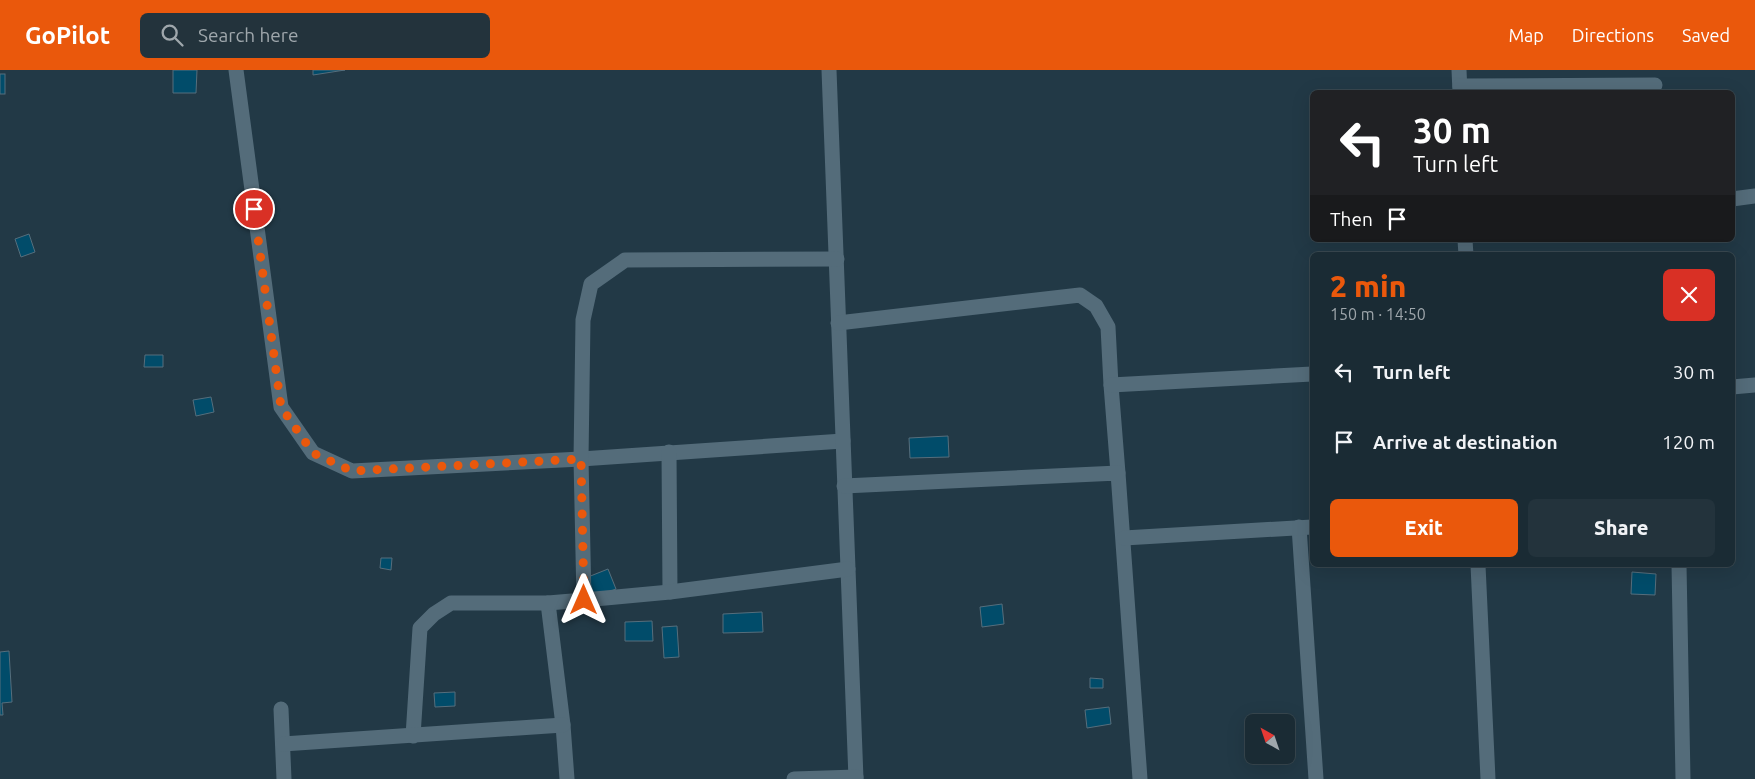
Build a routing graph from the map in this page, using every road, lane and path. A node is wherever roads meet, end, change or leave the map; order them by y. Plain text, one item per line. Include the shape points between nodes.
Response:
1 (236, 70) edge
2 (829, 70) edge
3 (1460, 70) edge
4 (1655, 83) edge
5 (1460, 90) edge
6 (1755, 196) edge
7 (1735, 199) edge
8 (837, 260) junction
9 (838, 323) junction
10 (1310, 374) edge
11 (1111, 384) junction
12 (1755, 385) edge
13 (1735, 387) edge
14 (843, 441) junction
15 (669, 452) junction
16 (581, 459) junction
17 (1118, 473) junction
18 (844, 486) junction
19 (1306, 527) edge
20 (1124, 538) junction
21 (1478, 567) edge
22 (1679, 567) edge
23 (848, 569) junction
24 (670, 592) junction
25 (584, 600) junction
26 (548, 603) junction
27 (281, 709) dead end
28 (563, 726) junction
29 (413, 736) junction
30 (283, 744) junction
31 (856, 778) edge
32 (284, 779) edge
33 (568, 779) edge
34 (794, 779) edge
35 (1140, 779) edge
36 (1316, 779) edge
37 (1488, 779) edge
38 (1683, 779) edge

1 - 16 street via 281,407 313,453 352,471
2 - 8 street
3 - 5 street
4 - 5 street
6 - 7 street
8 - 9 street
8 - 16 street via 625,260 591,284 583,320
9 - 11 street via 1080,295 1096,306 1108,326
9 - 14 street
10 - 11 street
11 - 17 street
12 - 13 street
14 - 15 street
14 - 18 street
15 - 16 street
15 - 24 street
16 - 25 street
17 - 18 street
17 - 20 street
18 - 23 street
19 - 20 street
19 - 36 street
20 - 35 street
21 - 37 street
22 - 38 street
23 - 24 street
23 - 31 street
24 - 25 street
25 - 26 street
26 - 28 street
26 - 29 street via 451,604 434,614 420,628
27 - 30 street
28 - 29 street
28 - 33 street
29 - 30 street
30 - 32 street
31 - 34 street

